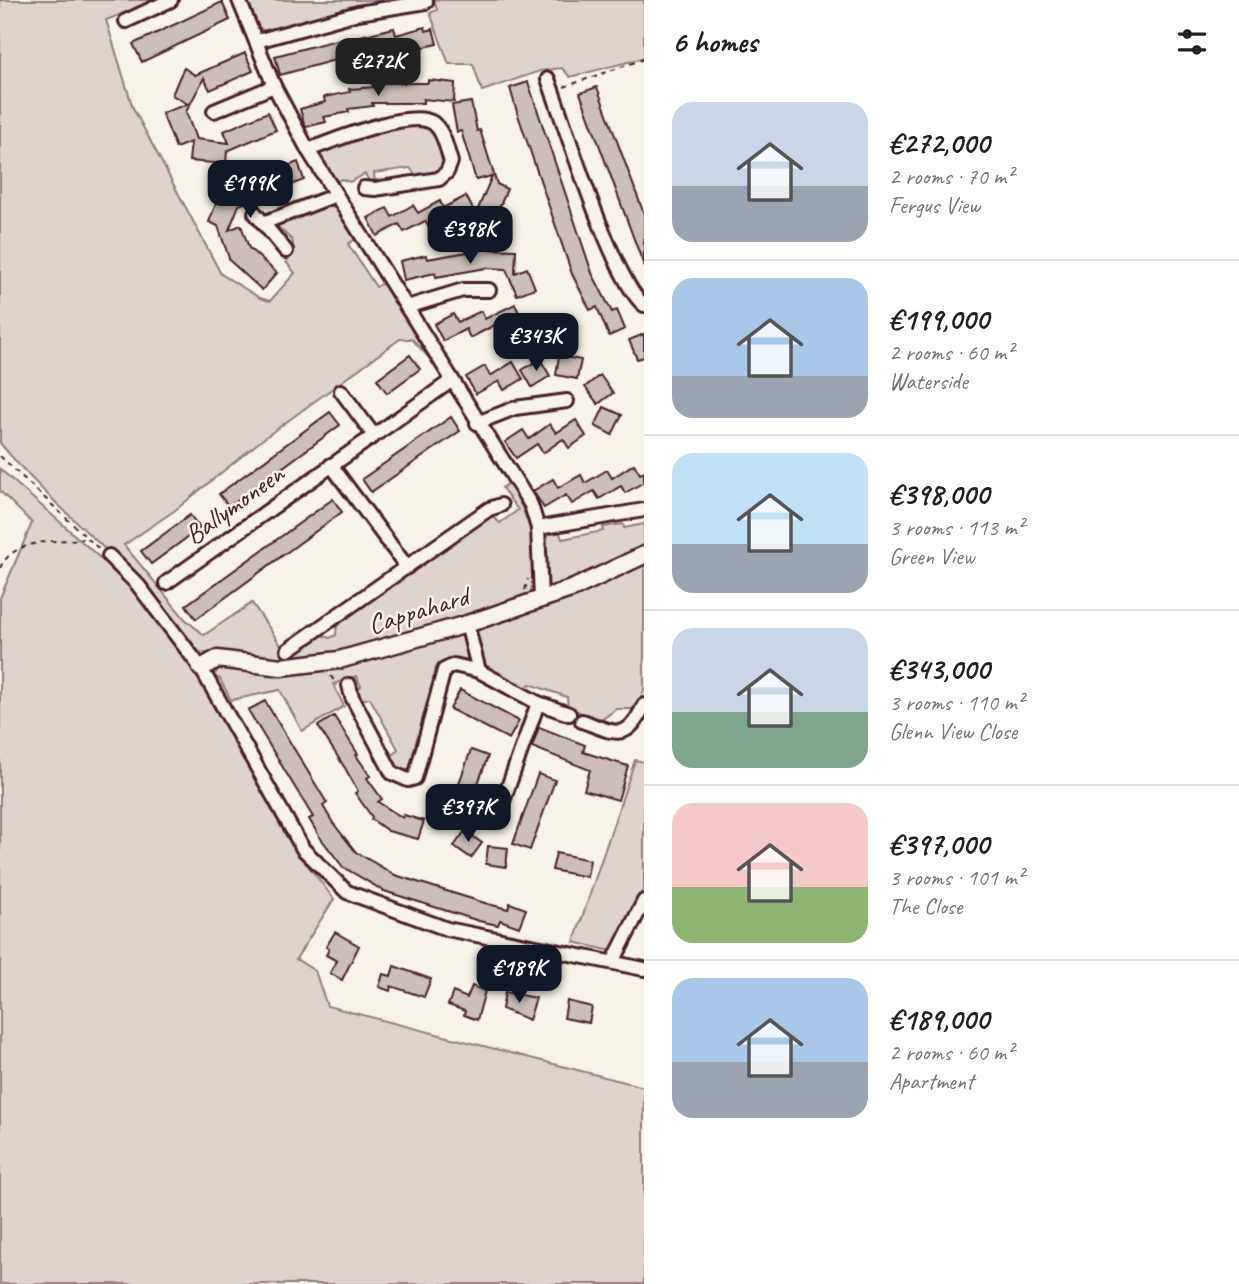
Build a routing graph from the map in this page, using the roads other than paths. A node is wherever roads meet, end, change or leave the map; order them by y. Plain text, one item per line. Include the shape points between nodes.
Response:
1 (171, 0) edge
2 (239, 0) edge
3 (426, 2) dead end
4 (126, 20) dead end
5 (257, 41) junction
6 (550, 85) road end
7 (274, 86) junction
8 (214, 111) dead end
9 (307, 150) junction
10 (363, 188) dead end
11 (336, 195) junction
12 (286, 251) dead end
13 (489, 290) dead end
14 (644, 305) edge
15 (407, 307) junction
16 (451, 381) junction
17 (341, 391) dead end
18 (567, 401) dead end
19 (477, 423) junction
20 (373, 434) junction
21 (331, 465) junction
22 (501, 505) dead end
23 (644, 510) edge
24 (538, 528) junction
25 (644, 555) edge
26 (109, 556) road end
27 (407, 567) junction
28 (166, 583) dead end
29 (541, 598) junction
30 (467, 624) junction
31 (288, 650) dead end
32 (201, 668) junction
33 (479, 671) junction
34 (349, 685) dead end
35 (538, 702) junction
36 (644, 705) edge
37 (569, 714) dead end
38 (582, 721) dead end
39 (493, 821) dead end
40 (644, 901) edge
41 (613, 962) junction
42 (644, 969) edge

1 - 4 street
2 - 5 street
3 - 5 street via 358,13
5 - 7 street
6 - 14 street via 613,256 632,295
7 - 8 street
7 - 9 street
9 - 10 street via 400,121 426,119 436,125 451,162 447,172 439,178
9 - 11 street
11 - 12 street via 259,218
11 - 15 street
13 - 15 street via 463,290
15 - 16 street
16 - 19 street
16 - 20 street, Ballymoneen
17 - 20 street
18 - 19 street via 515,408
19 - 24 street via 531,505
20 - 21 street, Ballymoneen
21 - 27 street
21 - 28 street, Ballymoneen
22 - 27 street
23 - 24 street
24 - 29 street
25 - 29 main road, Cappahard
26 - 32 street via 138,585
27 - 31 street via 328,630
29 - 30 main road, Cappahard
30 - 32 main road, Cappahard via 339,660 281,667 217,659
30 - 33 street
32 - 41 street via 303,849 347,892 447,929
33 - 34 street via 454,665 444,670 418,771 408,780 392,772 385,762
33 - 35 street
35 - 37 street
35 - 39 street
36 - 38 street via 626,732 614,733
40 - 41 street
41 - 42 street

